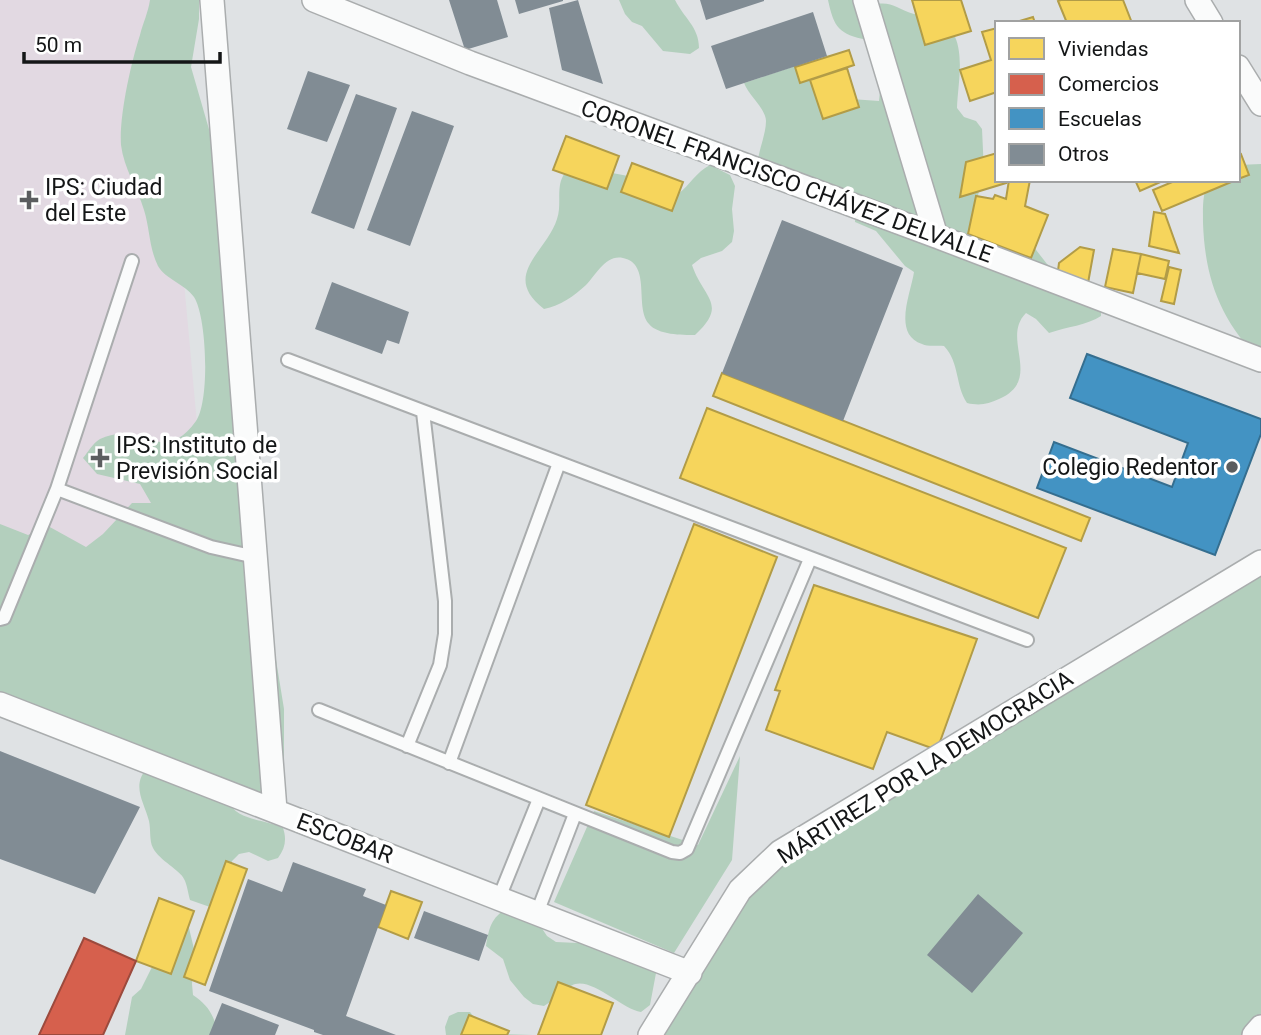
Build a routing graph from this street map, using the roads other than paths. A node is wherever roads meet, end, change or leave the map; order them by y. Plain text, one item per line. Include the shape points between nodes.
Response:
1 (212, 0) edge
2 (314, 0) edge
3 (865, 0) edge
4 (1197, 0) edge
5 (1210, 21) edge
6 (1240, 70) edge
7 (1261, 104) edge
8 (936, 236) junction
9 (132, 261) dead end
10 (288, 360) dead end
11 (1261, 360) edge
12 (424, 412) junction
13 (559, 463) junction
14 (57, 489) junction
15 (256, 557) junction
16 (810, 559) junction
17 (1261, 562) edge
18 (0, 619) edge
19 (1027, 640) dead end
20 (0, 704) edge
21 (319, 710) dead end
22 (407, 746) junction
23 (449, 763) junction
24 (540, 799) junction
25 (275, 810) junction
26 (575, 814) junction
27 (499, 898) junction
28 (537, 913) junction
29 (690, 973) junction
30 (1261, 1027) edge
31 (650, 1035) edge
32 (1254, 1035) edge

1 - 15 street
2 - 8 street, CORONEL FRANCISCO CHÁVEZ DELVALLE via 470,63
3 - 8 street
4 - 5 street
6 - 7 street
8 - 11 street, CORONEL FRANCISCO CHÁVEZ DELVALLE
9 - 14 lane
10 - 12 lane
12 - 13 lane
12 - 22 lane via 445,634 440,665
13 - 16 lane
13 - 23 lane
14 - 15 lane via 211,547
14 - 18 lane
15 - 25 street
16 - 19 lane
16 - 26 lane via 686,850 674,853
17 - 29 street, MÁRTIREZ POR LA DEMOCRACIA via 780,852 740,890
20 - 25 street, ESCOBAR
21 - 22 lane
22 - 23 lane
23 - 24 lane
24 - 26 lane
24 - 27 lane
25 - 27 street, ESCOBAR
26 - 28 lane
27 - 28 street, ESCOBAR
28 - 29 street, ESCOBAR
29 - 31 street, MÁRTIREZ POR LA DEMOCRACIA
30 - 32 street

